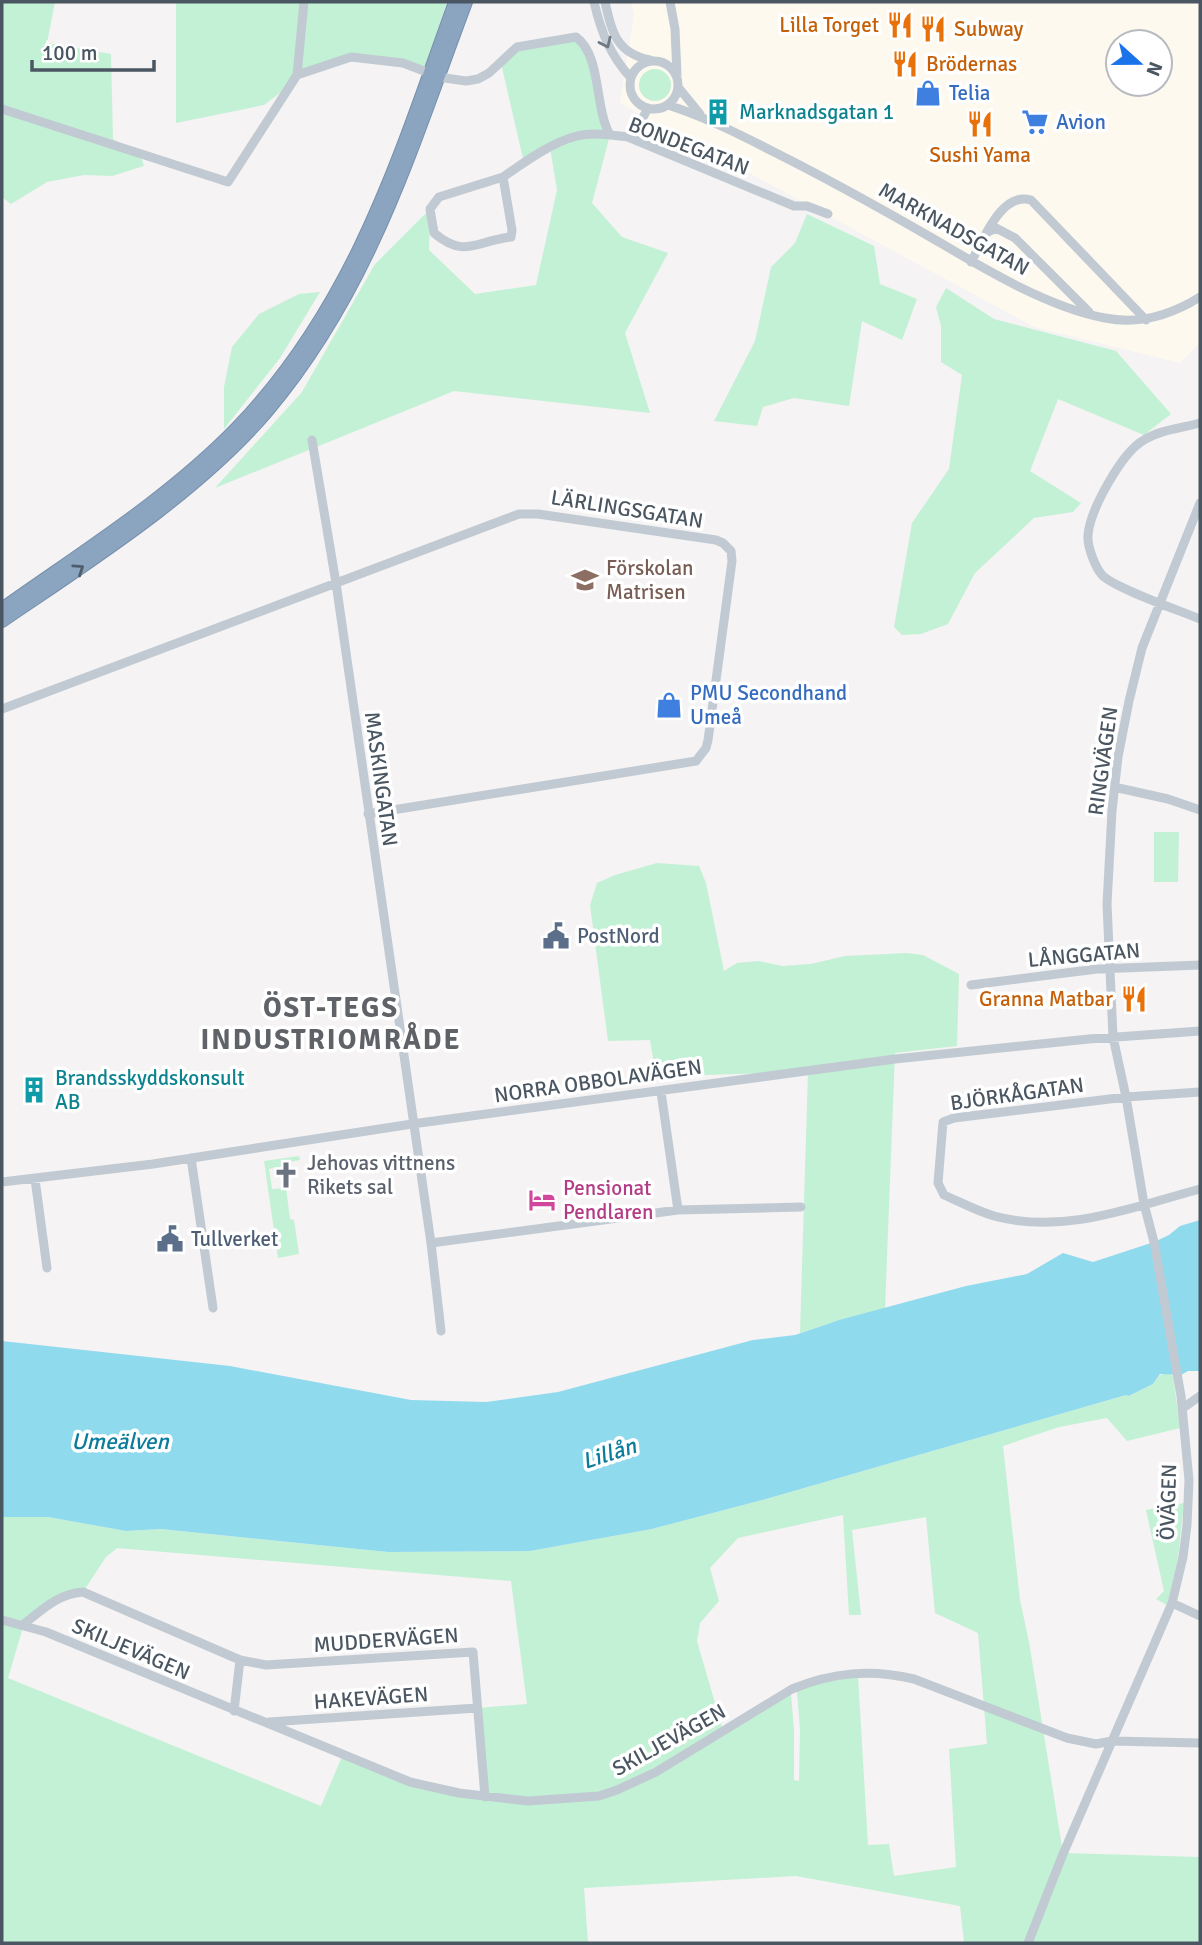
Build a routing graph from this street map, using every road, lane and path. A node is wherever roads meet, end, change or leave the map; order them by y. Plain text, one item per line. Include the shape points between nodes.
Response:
1 (304, 2) edge
2 (455, 2) edge
3 (466, 2) edge
4 (594, 2) edge
5 (605, 2) edge
6 (670, 2) edge
7 (652, 61) junction
8 (424, 71) dead end
9 (297, 75) junction
10 (445, 78) dead end
11 (631, 78) junction
12 (678, 82) junction
13 (668, 105) junction
14 (2, 108) edge
15 (648, 108) junction
16 (701, 116) junction
17 (611, 135) junction
18 (628, 137) junction
19 (503, 177) junction
20 (828, 214) dead end
21 (988, 232) junction
22 (971, 262) junction
23 (1200, 297) edge
24 (1092, 315) junction
25 (1146, 320) junction
26 (1200, 424) edge
27 (312, 440) dead end
28 (1200, 503) edge
29 (336, 583) junction
30 (1160, 603) junction
31 (2, 609) edge
32 (1200, 619) edge
33 (2, 621) edge
34 (2, 709) edge
35 (1114, 787) junction
36 (1200, 810) edge
37 (368, 814) junction
38 (1200, 965) edge
39 (1110, 968) junction
40 (971, 985) dead end
41 (1200, 1031) edge
42 (1113, 1037) junction
43 (661, 1092) junction
44 (1200, 1092) edge
45 (1126, 1097) junction
46 (412, 1124) junction
47 (191, 1157) junction
48 (35, 1179) junction
49 (2, 1182) edge
50 (1200, 1189) edge
51 (1144, 1204) junction
52 (801, 1207) dead end
53 (678, 1210) junction
54 (431, 1243) junction
55 (47, 1268) dead end
56 (213, 1308) dead end
57 (441, 1331) dead end
58 (1200, 1396) edge
59 (1183, 1408) junction
60 (1172, 1603) junction
61 (1200, 1616) edge
62 (2, 1620) edge
63 (24, 1624) junction
64 (240, 1660) junction
65 (477, 1708) junction
66 (234, 1711) junction
67 (267, 1723) junction
68 (1112, 1741) junction
69 (1200, 1743) edge
70 (485, 1797) junction
71 (1028, 1943) edge

1 - 9 street
2 - 31 highway via 376,216 324,315 286,370 236,429 150,505
33 -> 3 highway via 86,565 205,472 267,411 302,365 353,285 391,204
4 -> 11 street via 610,52
5 - 7 street via 618,42 631,54
6 - 12 street
7 - 11 street via 639,66
7 - 12 street via 669,65
8 - 9 street via 403,63 351,57
9 - 14 street via 228,182
10 - 17 street via 478,79 517,47 576,37 588,50 601,115
11 - 15 street via 635,100
12 - 13 street
12 - 16 street, MARKNADSGATAN
13 - 15 street
13 - 16 street, MARKNADSGATAN
15 - 18 street
16 - 22 street, MARKNADSGATAN via 839,184
17 - 18 street, BONDEGATAN
17 - 19 street, BONDEGATAN via 578,136 550,147
18 - 20 street, BONDEGATAN via 794,206
19 - 19 street, BONDEGATAN via 439,197 430,209 434,233 453,247 465,248 511,237
21 - 22 street
21 - 24 street via 996,228 1016,238
21 - 25 street via 1011,201 1031,200
22 - 24 street, MARKNADSGATAN
23 - 25 street, MARKNADSGATAN
24 - 25 street, MARKNADSGATAN
26 - 30 street via 1159,433 1127,453 1092,518 1088,536 1102,575
27 - 29 street, MASKINGATAN
28 - 30 street, RINGVÄGEN
29 - 34 street, LÄRLINGSGATAN
29 - 37 street, MASKINGATAN
29 - 37 street, LÄRLINGSGATAN via 519,514 716,540 731,551 708,740 696,761
30 - 32 street
30 - 35 street, RINGVÄGEN via 1142,648
35 - 36 street
35 - 39 street, RINGVÄGEN via 1107,904
37 - 46 street, MASKINGATAN
38 - 39 street, LÅNGGATAN
39 - 40 street, LÅNGGATAN
39 - 42 street, RINGVÄGEN
41 - 42 street, NORRA OBBOLAVÄGEN
42 - 43 street, NORRA OBBOLAVÄGEN via 895,1059
42 - 45 street, ÖVÄGEN
43 - 46 street, NORRA OBBOLAVÄGEN
43 - 53 street
44 - 45 street
45 - 51 street, ÖVÄGEN
45 - 51 street, BJÖRKÅGATAN via 943,1122 938,1184 944,1195 994,1216 1041,1223 1081,1221
46 - 47 street, NORRA OBBOLAVÄGEN
46 - 54 street, MASKINGATAN
47 - 48 street, NORRA OBBOLAVÄGEN
47 - 56 street
48 - 49 street, NORRA OBBOLAVÄGEN
48 - 55 street
50 - 51 street
51 - 59 street, ÖVÄGEN
52 - 53 street
53 - 54 street
54 - 57 street, MASKINGATAN
58 - 59 street
59 - 60 street, ÖVÄGEN via 1189,1503
60 - 61 street
60 - 68 street, ÖVÄGEN
62 - 63 street, SKILJEVÄGEN
63 - 64 street, MUDDERVÄGEN via 67,1593 83,1592
63 - 66 street, SKILJEVÄGEN
64 - 65 street, MUDDERVÄGEN via 266,1665 473,1652
64 - 66 street
65 - 67 street, HAKEVÄGEN
65 - 70 street, MUDDERVÄGEN
66 - 67 street, SKILJEVÄGEN
67 - 70 street, SKILJEVÄGEN via 410,1782
68 - 69 street, SKILJEVÄGEN
68 - 70 street, SKILJEVÄGEN via 1096,1744 1067,1738 914,1679 855,1672 792,1689 656,1772 608,1793 528,1801
68 - 71 street, ÖVÄGEN

